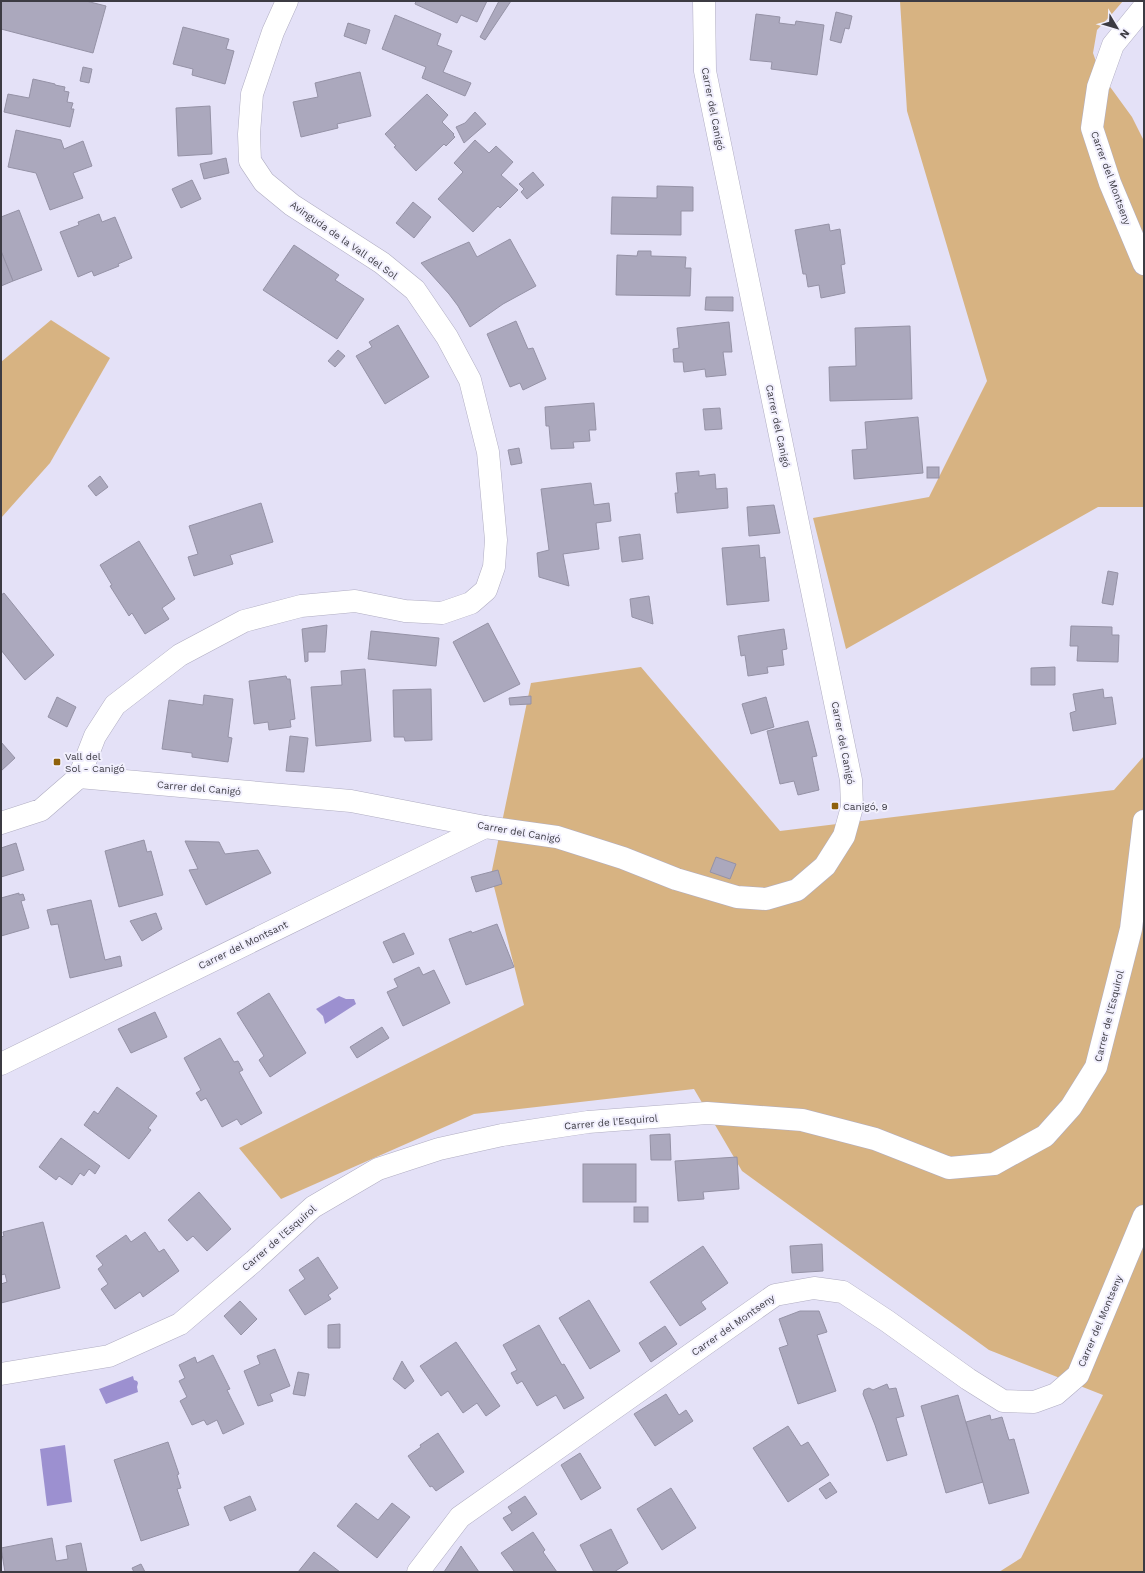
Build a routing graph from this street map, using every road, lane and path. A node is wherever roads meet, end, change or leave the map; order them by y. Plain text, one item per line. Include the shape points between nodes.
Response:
1 (287, 1) edge
2 (704, 1) edge
3 (1144, 7) edge
4 (1144, 264) edge
5 (79, 777) junction
6 (1144, 821) edge
7 (1, 823) edge
8 (485, 827) junction
9 (1131, 928) junction
10 (1144, 948) edge
11 (1, 1064) edge
12 (1144, 1216) edge
13 (1, 1374) edge
14 (418, 1572) edge

1 - 5 street, Avinguda de la Vall del Sol via 273,32 252,94 250,161 264,182 292,205 382,263 415,290 447,337 470,380 488,452 496,540 494,567 486,590 481,595 471,603 442,613 405,611 355,601 300,606 244,621 180,655 116,705 95,736
2 - 8 street, Carrer del Canigó via 705,71 851,780 852,807 844,836 825,866 797,890 766,899 738,897 676,879 623,858 556,838
3 - 4 street, Carrer del Montseny via 1113,45 1098,87 1092,128 1110,183
5 - 7 street, Avinguda de la Vall del Sol via 41,810
5 - 8 street, Carrer del Canigó via 351,801
6 - 9 street
8 - 11 street, Carrer del Montsant
9 - 10 street
9 - 13 street, Carrer de l'Esquirol via 1096,1067 1071,1107 1045,1136 994,1164 949,1168 875,1139 802,1120 707,1114 588,1122 502,1135 439,1149 378,1168 313,1207 180,1324 109,1356
12 - 14 street, Carrer del Montseny via 1078,1375 1056,1394 1034,1402 1003,1401 842,1292 814,1288 775,1295 460,1517

